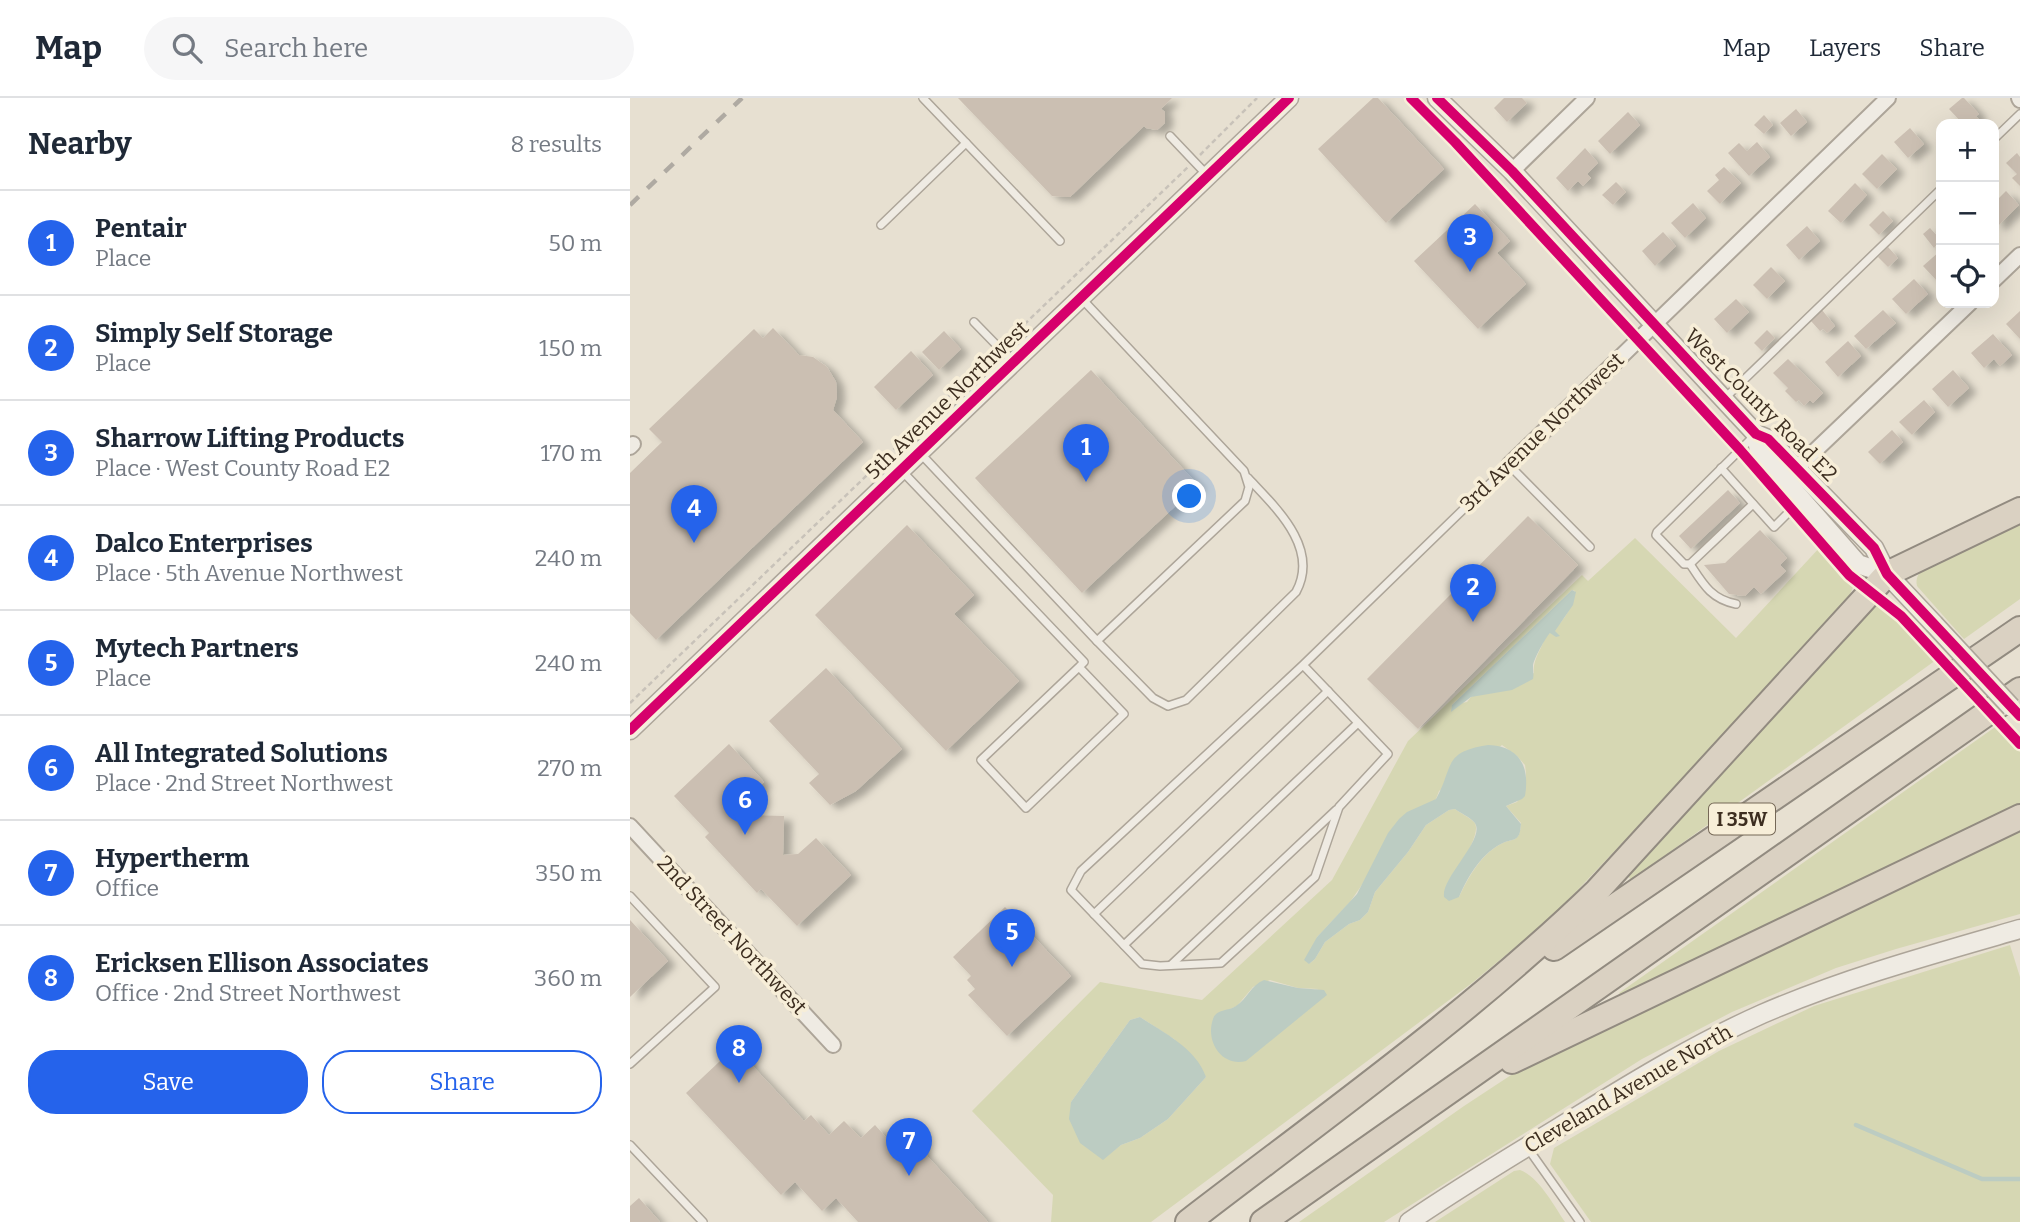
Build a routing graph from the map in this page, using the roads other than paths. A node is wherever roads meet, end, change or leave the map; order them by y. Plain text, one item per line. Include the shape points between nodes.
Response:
1 (923, 98) edge
2 (1289, 98) edge
3 (1437, 98) edge
4 (1587, 98) edge
5 (1888, 98) edge
6 (2020, 114) edge
7 (1999, 134) edge
8 (1170, 136) dead end
9 (966, 143) junction
10 (1512, 171) junction
11 (1209, 176) junction
12 (1936, 194) edge
13 (881, 225) dead end
14 (1060, 241) dead end
15 (2020, 255) edge
16 (1999, 275) edge
17 (1081, 298) junction
18 (1965, 308) edge
19 (974, 322) dead end
20 (1654, 323) junction
21 (1014, 362) junction
22 (1724, 399) junction
23 (1756, 434) junction
24 (920, 453) junction
25 (1509, 465) junction
26 (1798, 467) junction
27 (1721, 468) junction
28 (902, 470) junction
29 (1248, 478) junction
30 (1802, 499) junction
31 (1753, 504) junction
32 (2020, 510) edge
33 (1590, 547) dead end
34 (1690, 564) junction
35 (1887, 574) junction
36 (1736, 604) dead end
37 (2020, 629) edge
38 (1097, 641) junction
39 (1303, 665) junction
40 (1079, 667) junction
41 (2020, 690) edge
42 (1328, 691) junction
43 (2020, 716) edge
44 (1358, 723) junction
45 (631, 727) edge
46 (1339, 807) junction
47 (2020, 817) edge
48 (630, 826) edge
49 (630, 895) edge
50 (1094, 914) junction
51 (2020, 929) edge
52 (1124, 945) junction
53 (1170, 966) junction
54 (1464, 1010) junction
55 (833, 1045) dead end
56 (630, 1064) edge
57 (1448, 1092) junction
58 (630, 1145) edge
59 (1526, 1147) junction
60 (638, 1154) junction
61 (630, 1161) edge
62 (703, 1222) edge
63 (1188, 1222) edge
64 (1263, 1222) edge
65 (1409, 1222) edge
66 (1580, 1222) edge

1 - 9 lane
2 - 11 street, 5th Avenue Northwest
3 - 10 street, West County Road E2
4 - 10 street
5 - 20 street, 3rd Avenue Northwest
6 - 7 lane
8 - 11 lane
9 - 13 lane
9 - 14 lane
10 - 20 street, West County Road E2
11 - 17 street, 5th Avenue Northwest
12 - 22 lane
15 - 16 street
17 - 21 street, 5th Avenue Northwest
17 - 29 lane
18 - 26 street
19 - 21 lane
20 - 22 street, West County Road E2
20 - 25 street, 3rd Avenue Northwest
21 - 24 street, 5th Avenue Northwest
22 - 23 street, West County Road E2
23 - 26 street, West County Road E2
23 - 27 lane
23 - 30 street, West County Road E2 via 1759,452
24 - 28 street, 5th Avenue Northwest
24 - 38 lane
25 - 33 lane
25 - 39 lane, 3rd Avenue Northwest
26 - 35 street, West County Road E2 via 1874,548
27 - 31 lane
27 - 34 lane via 1657,531 1668,550
28 - 40 lane via 1084,662
28 - 45 street, 5th Avenue Northwest
29 - 38 lane via 1245,501
29 - 38 lane via 1287,520 1297,541 1304,560 1303,579 1296,592 1186,700 1168,706 1153,698
30 - 31 lane via 1774,527
30 - 35 street, West County Road E2 via 1858,564
31 - 34 lane
32 - 35 highway
34 - 36 lane via 1720,601
35 - 43 street, West County Road E2, bridge
35 - 54 highway via 1597,891
37 - 54 highway, I 35W
39 - 42 lane
39 - 50 lane, 3rd Avenue Northwest via 1081,871 1071,890
40 - 40 lane via 981,760 1026,808 1124,715
41 - 57 highway, I 35W
42 - 44 lane
42 - 50 lane
44 - 46 lane via 1388,754
44 - 52 lane
46 - 53 lane
46 - 53 lane via 1315,877 1221,963
47 - 57 highway
48 - 55 street, 2nd Street Northwest
49 - 56 lane via 715,987
50 - 52 lane
51 - 59 street, Cleveland Avenue North via 1886,968 1762,1014 1672,1059
52 - 53 lane via 1142,964
54 - 63 highway, I 35W
57 - 64 highway, I 35W
58 - 60 lane
59 - 65 street, Cleveland Avenue North
59 - 66 lane
60 - 61 lane
60 - 62 lane

